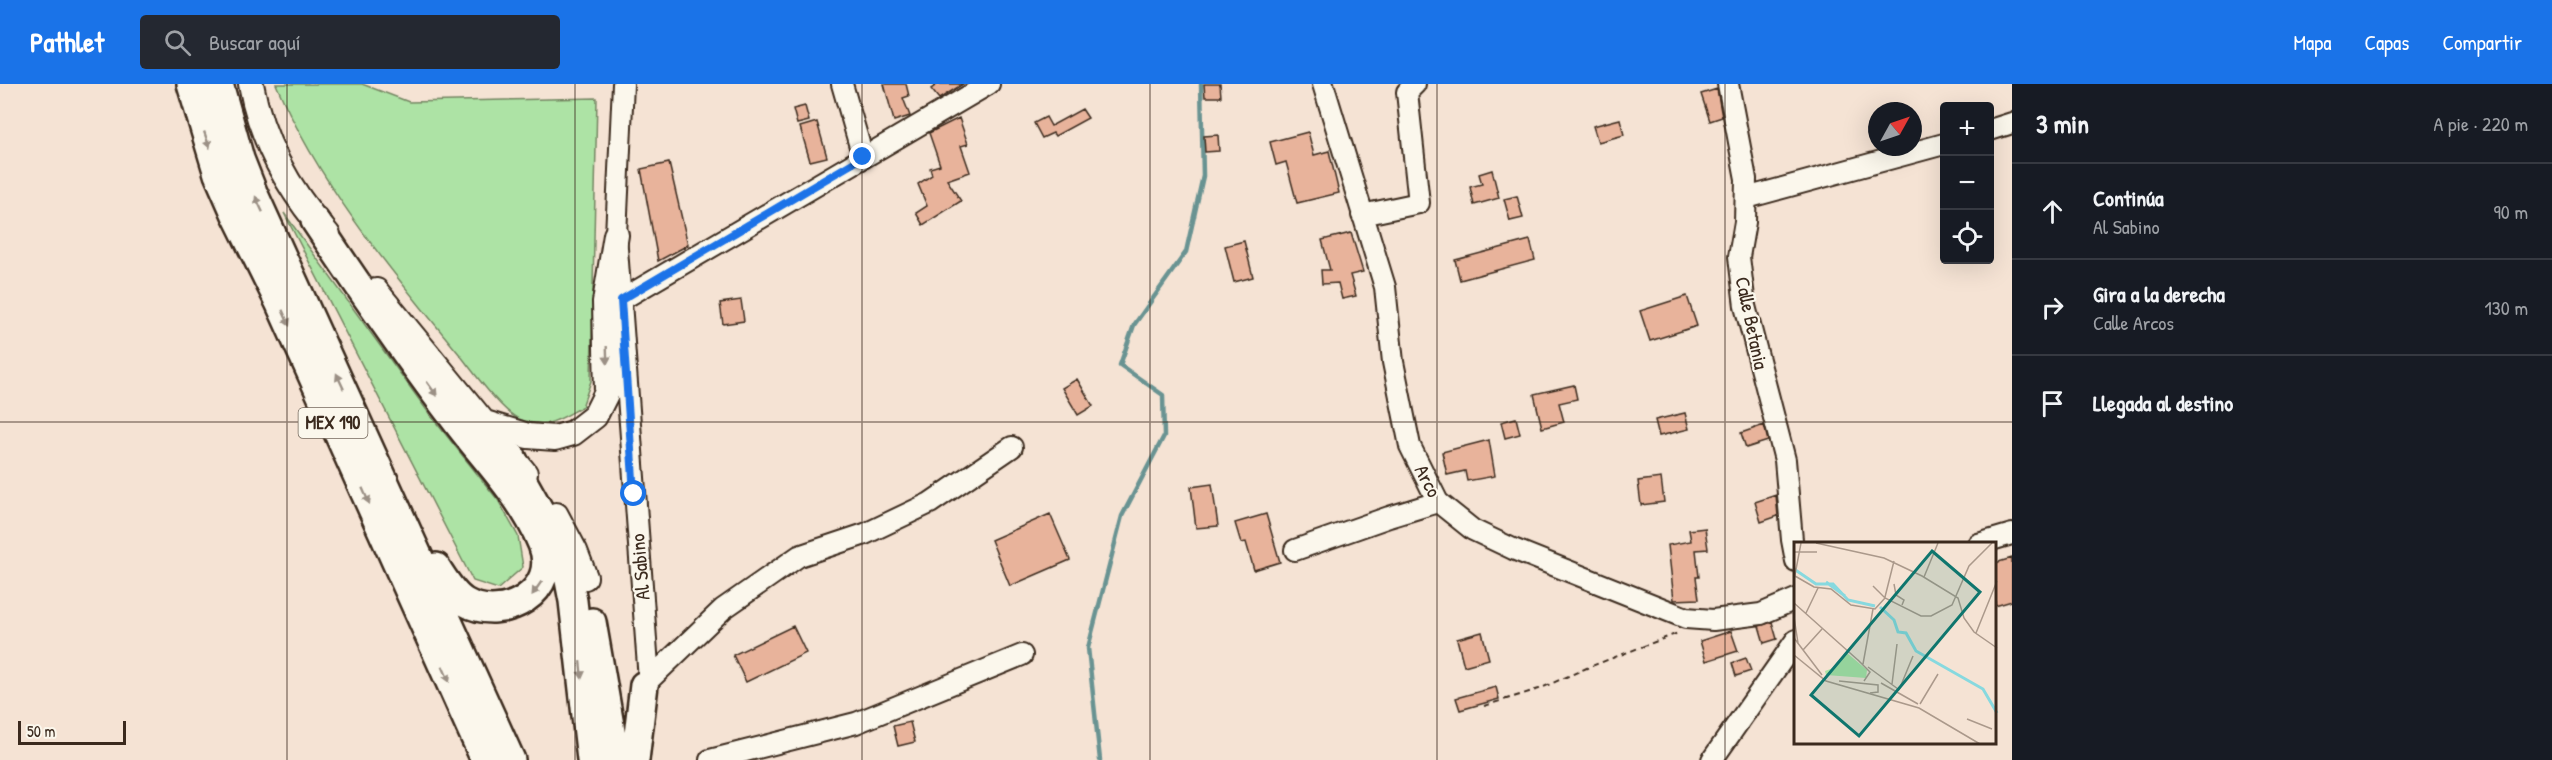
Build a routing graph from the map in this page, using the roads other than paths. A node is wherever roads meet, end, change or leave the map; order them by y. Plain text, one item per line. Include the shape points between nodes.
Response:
1 (190, 84) edge
2 (219, 84) edge
3 (251, 84) edge
4 (623, 84) edge
5 (842, 84) edge
6 (989, 84) edge
7 (1323, 84) edge
8 (1415, 84) edge
9 (1728, 84) edge
10 (2012, 123) edge
11 (1994, 128) edge
12 (1940, 145) edge
13 (863, 157) junction
14 (1746, 198) junction
15 (1362, 215) junction
16 (315, 220) junction
17 (616, 235) junction
18 (621, 300) junction
19 (485, 423) junction
20 (1012, 447) dead end
21 (512, 457) junction
22 (1438, 502) junction
23 (398, 507) junction
24 (2012, 534) edge
25 (1985, 542) edge
26 (1295, 550) dead end
27 (1794, 550) edge
28 (585, 577) joint
29 (1794, 600) edge
30 (1794, 643) edge
31 (1022, 655) dead end
32 (646, 682) junction
33 (485, 760) edge
34 (511, 760) edge
35 (591, 760) edge
36 (616, 760) edge
37 (635, 760) edge
38 (650, 760) edge
39 (710, 760) edge
40 (1712, 760) edge

1 -> 33 highway, MEX 190 via 218,174
23 -> 2 highway, MEX 190 via 253,192
3 - 16 main road via 271,150
4 - 17 street, Al Sabino
5 - 13 street
6 - 13 street
7 - 15 street, Arco
8 - 15 street via 1407,92 1419,203
9 - 14 street, Calle Betania
10 - 11 street
12 - 14 street
13 - 18 street
14 - 27 street, Calle Betania via 1739,257 1745,306 1785,460
15 - 22 street, Arco via 1385,287 1393,362 1410,446
16 - 19 main road
16 -> 23 highway via 380,318 514,494 544,547 546,568 542,582 531,596 503,609 488,610 463,601 446,583
17 - 18 street, Al Sabino
17 -> 19 main road via 605,302 606,392 595,416 579,429 555,438 528,436
18 - 32 street, Al Sabino
19 - 21 main road
20 - 32 street via 930,504 866,534 799,556 723,609
21 - 28 main road via 562,524
21 -> 35 highway via 556,540 567,570
22 - 26 street
22 - 29 street, Arco via 1473,531 1686,618 1713,620 1761,615
23 - 34 highway, MEX 190
24 - 25 street
28 - 36 highway
30 - 40 street
31 - 39 street via 856,723
32 - 37 highway
32 - 38 street, Al Sabino

